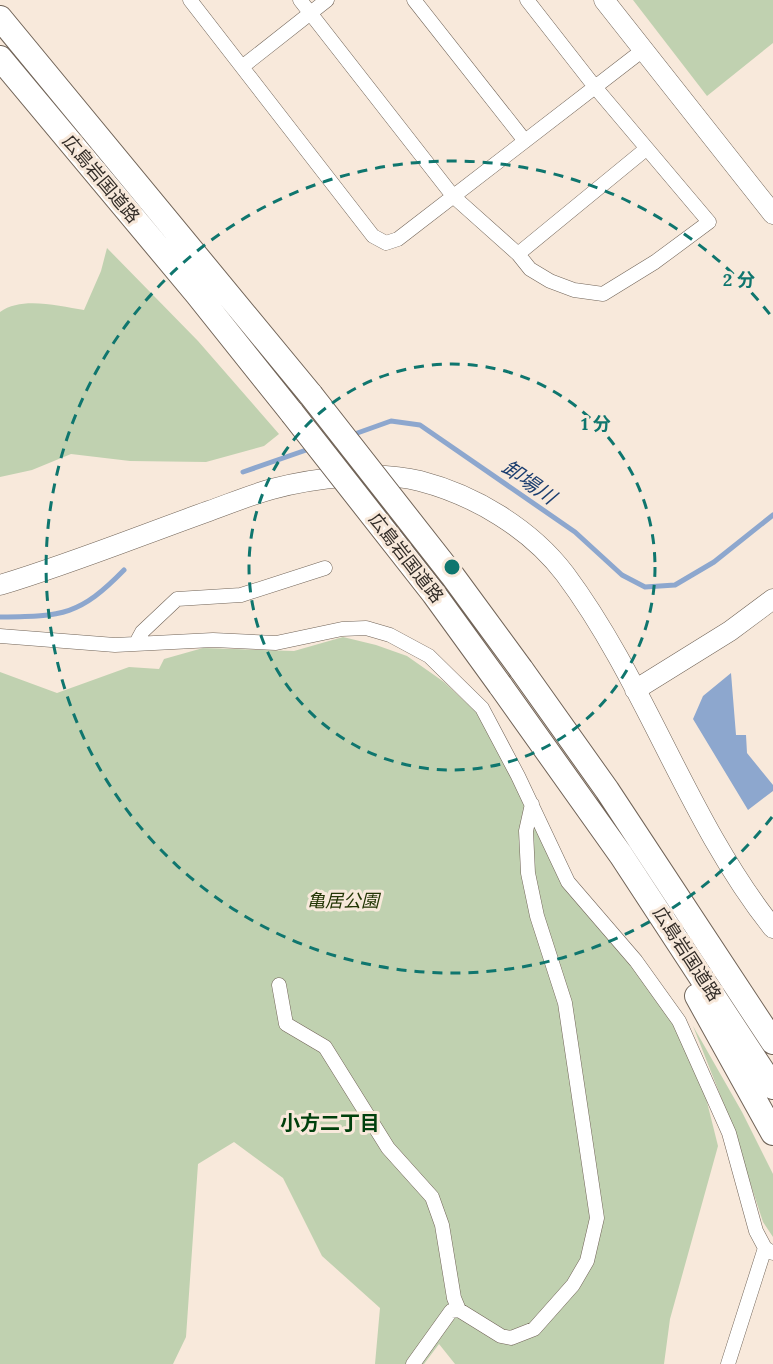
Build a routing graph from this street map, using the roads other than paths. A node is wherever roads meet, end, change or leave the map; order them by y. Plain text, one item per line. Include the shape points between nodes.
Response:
1 (190, 0) edge
2 (300, 0) edge
3 (327, 0) edge
4 (414, 0) edge
5 (527, 0) edge
6 (604, 0) edge
7 (310, 13) junction
8 (3, 22) edge
9 (643, 50) junction
10 (0, 58) edge
11 (242, 67) junction
12 (595, 87) junction
13 (525, 141) junction
14 (646, 149) junction
15 (453, 196) junction
16 (773, 214) edge
17 (518, 254) junction
18 (325, 568) dead end
19 (0, 585) edge
20 (773, 599) edge
21 (0, 636) edge
22 (136, 643) junction
23 (635, 690) junction
24 (532, 804) junction
25 (621, 855) junction
26 (773, 928) edge
27 (279, 985) dead end
28 (742, 992) junction
29 (773, 1033) edge
30 (773, 1042) edge
31 (773, 1087) edge
32 (773, 1133) edge
33 (769, 1251) edge
34 (459, 1310) junction
35 (413, 1364) edge
36 (728, 1364) edge

1 - 11 street
2 - 7 street
3 - 7 street
4 - 13 street
5 - 12 street
6 - 9 street
7 - 11 street
7 - 15 street
8 - 28 highway, 広島岩国道路, bridge via 311,395 452,575 607,790
9 - 12 street
9 - 16 street
10 - 25 highway, 広島岩国道路, bridge via 292,413 435,594
11 - 15 street via 377,240 395,241
12 - 13 street
12 - 14 street
13 - 15 street
14 - 17 street
14 - 17 street via 709,222 603,294 550,281 530,269
15 - 17 street
18 - 22 street via 241,595 177,598
19 - 23 street via 273,489 348,477 418,480 501,516 538,546 570,581
20 - 23 street via 730,631
21 - 22 street via 115,645
22 - 24 street via 276,643 342,628 366,628 390,635 429,656 482,708
23 - 26 street via 733,873
24 - 33 street via 568,882 636,961 679,1021 729,1133 756,1231
24 - 34 street via 526,831 528,873 537,916 565,1003 597,1218 587,1261 573,1285 534,1329 511,1338 501,1336
25 - 31 highway, 広島岩国道路
25 - 32 highway
27 - 34 street via 286,1024 326,1047 388,1148 432,1197 442,1225
28 - 29 highway
28 - 30 highway, 広島岩国道路
33 - 36 street
34 - 35 street via 451,1311

